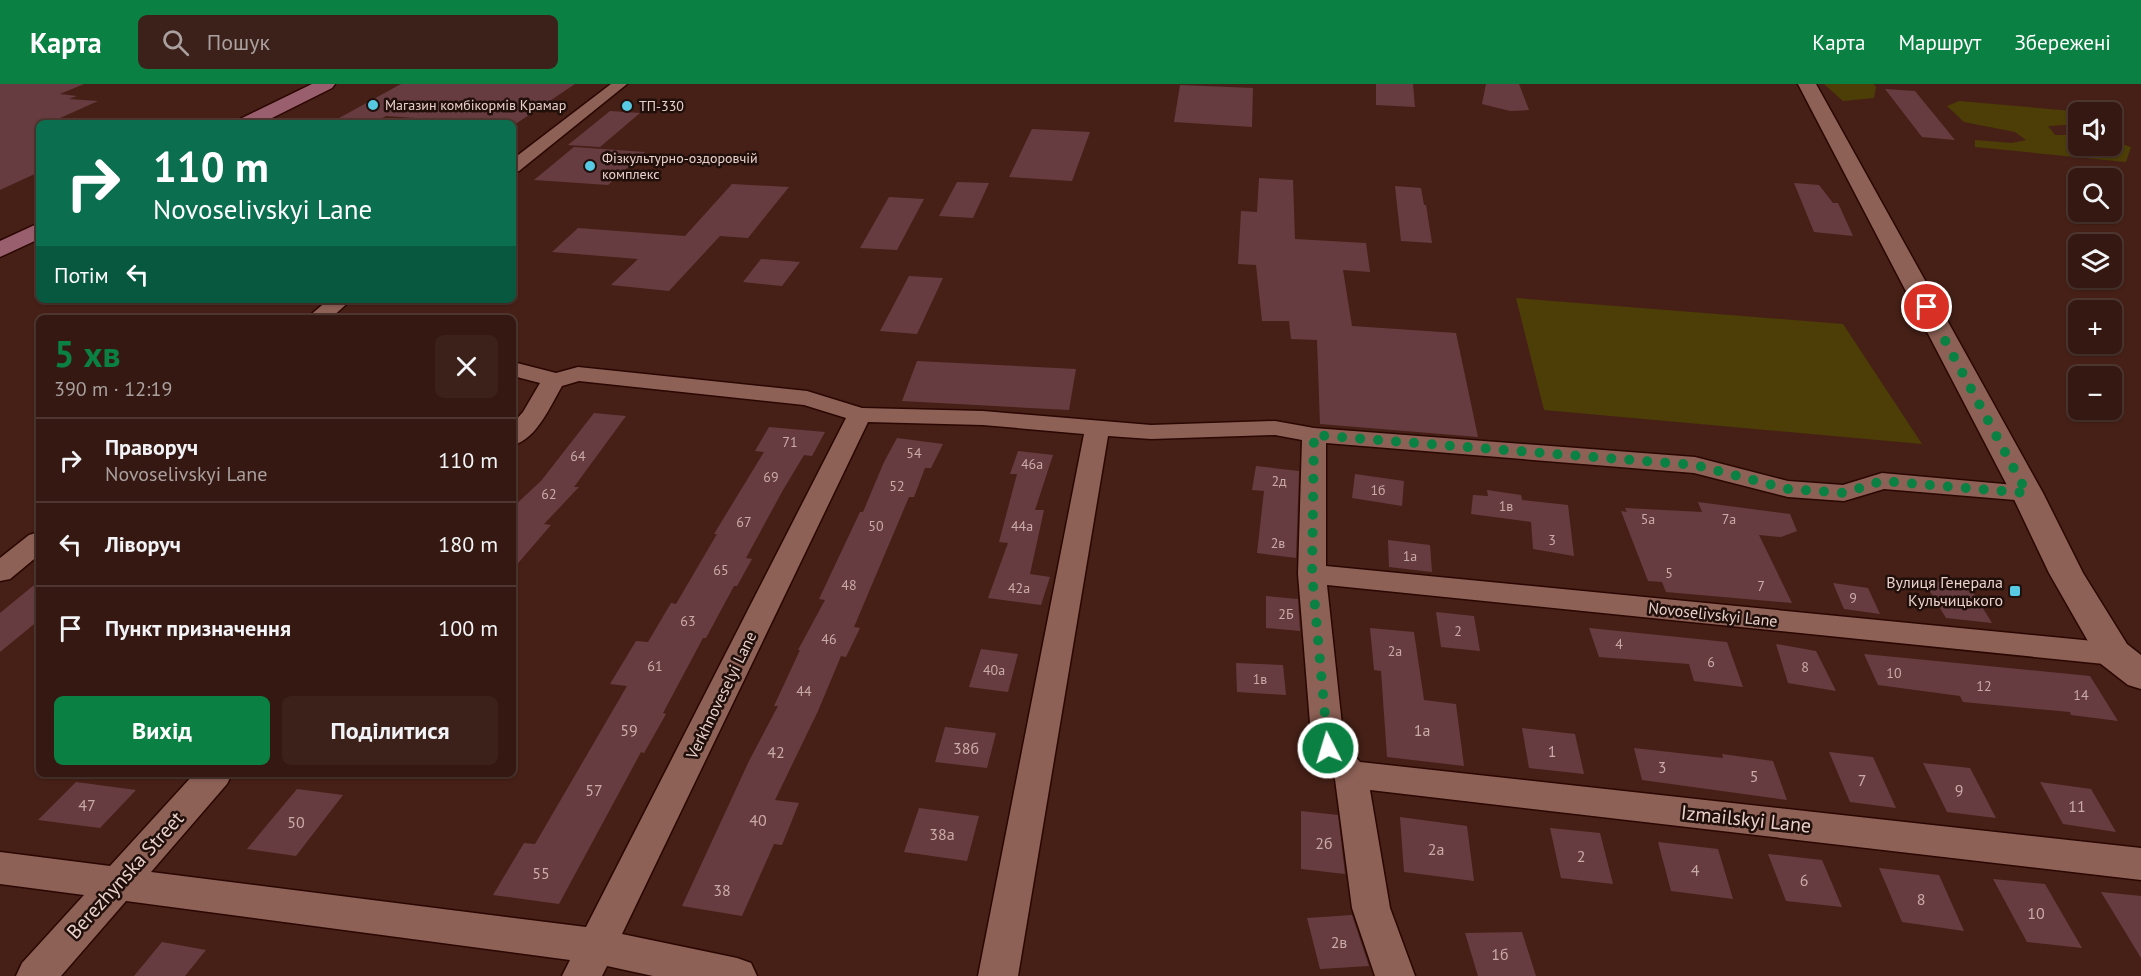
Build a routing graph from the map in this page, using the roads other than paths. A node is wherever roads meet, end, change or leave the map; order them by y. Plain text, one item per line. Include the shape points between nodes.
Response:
1 (326, 84) edge
2 (620, 84) edge
3 (1807, 84) edge
4 (253, 120) edge
5 (516, 165) edge
6 (36, 232) edge
7 (0, 250) edge
8 (337, 303) edge
9 (322, 315) edge
10 (516, 370) edge
11 (553, 381) junction
12 (860, 415) junction
13 (1097, 427) junction
14 (516, 435) edge
15 (1314, 435) junction
16 (2027, 493) junction
17 (36, 543) edge
18 (0, 572) edge
19 (1312, 574) junction
20 (2128, 664) edge
21 (1351, 774) junction
22 (212, 777) edge
23 (2141, 864) edge
24 (0, 868) edge
25 (118, 884) junction
26 (590, 961) edge
27 (36, 976) edge
28 (738, 976) edge
29 (998, 976) edge
30 (1395, 976) edge

1 - 4 main road
2 - 5 street
3 - 16 street
6 - 7 main road
8 - 9 street
10 - 11 street
11 - 12 street via 578,375 671,382 807,398
11 - 14 street
12 - 13 street via 983,418
12 - 26 street, Verkhnoveselyi Lane
13 - 15 street via 1151,432 1275,428
13 - 29 street
15 - 16 street via 1695,465 1788,489 1844,493 1882,481
15 - 19 street
16 - 20 street via 2066,573
17 - 18 street
19 - 20 street, Novoselivskyi Lane
19 - 21 street via 1328,748
21 - 23 street, Izmailskyi Lane
21 - 30 street via 1371,908
22 - 25 street, Berezhynska Street
24 - 25 street
25 - 26 street
25 - 27 street, Berezhynska Street
26 - 28 street

